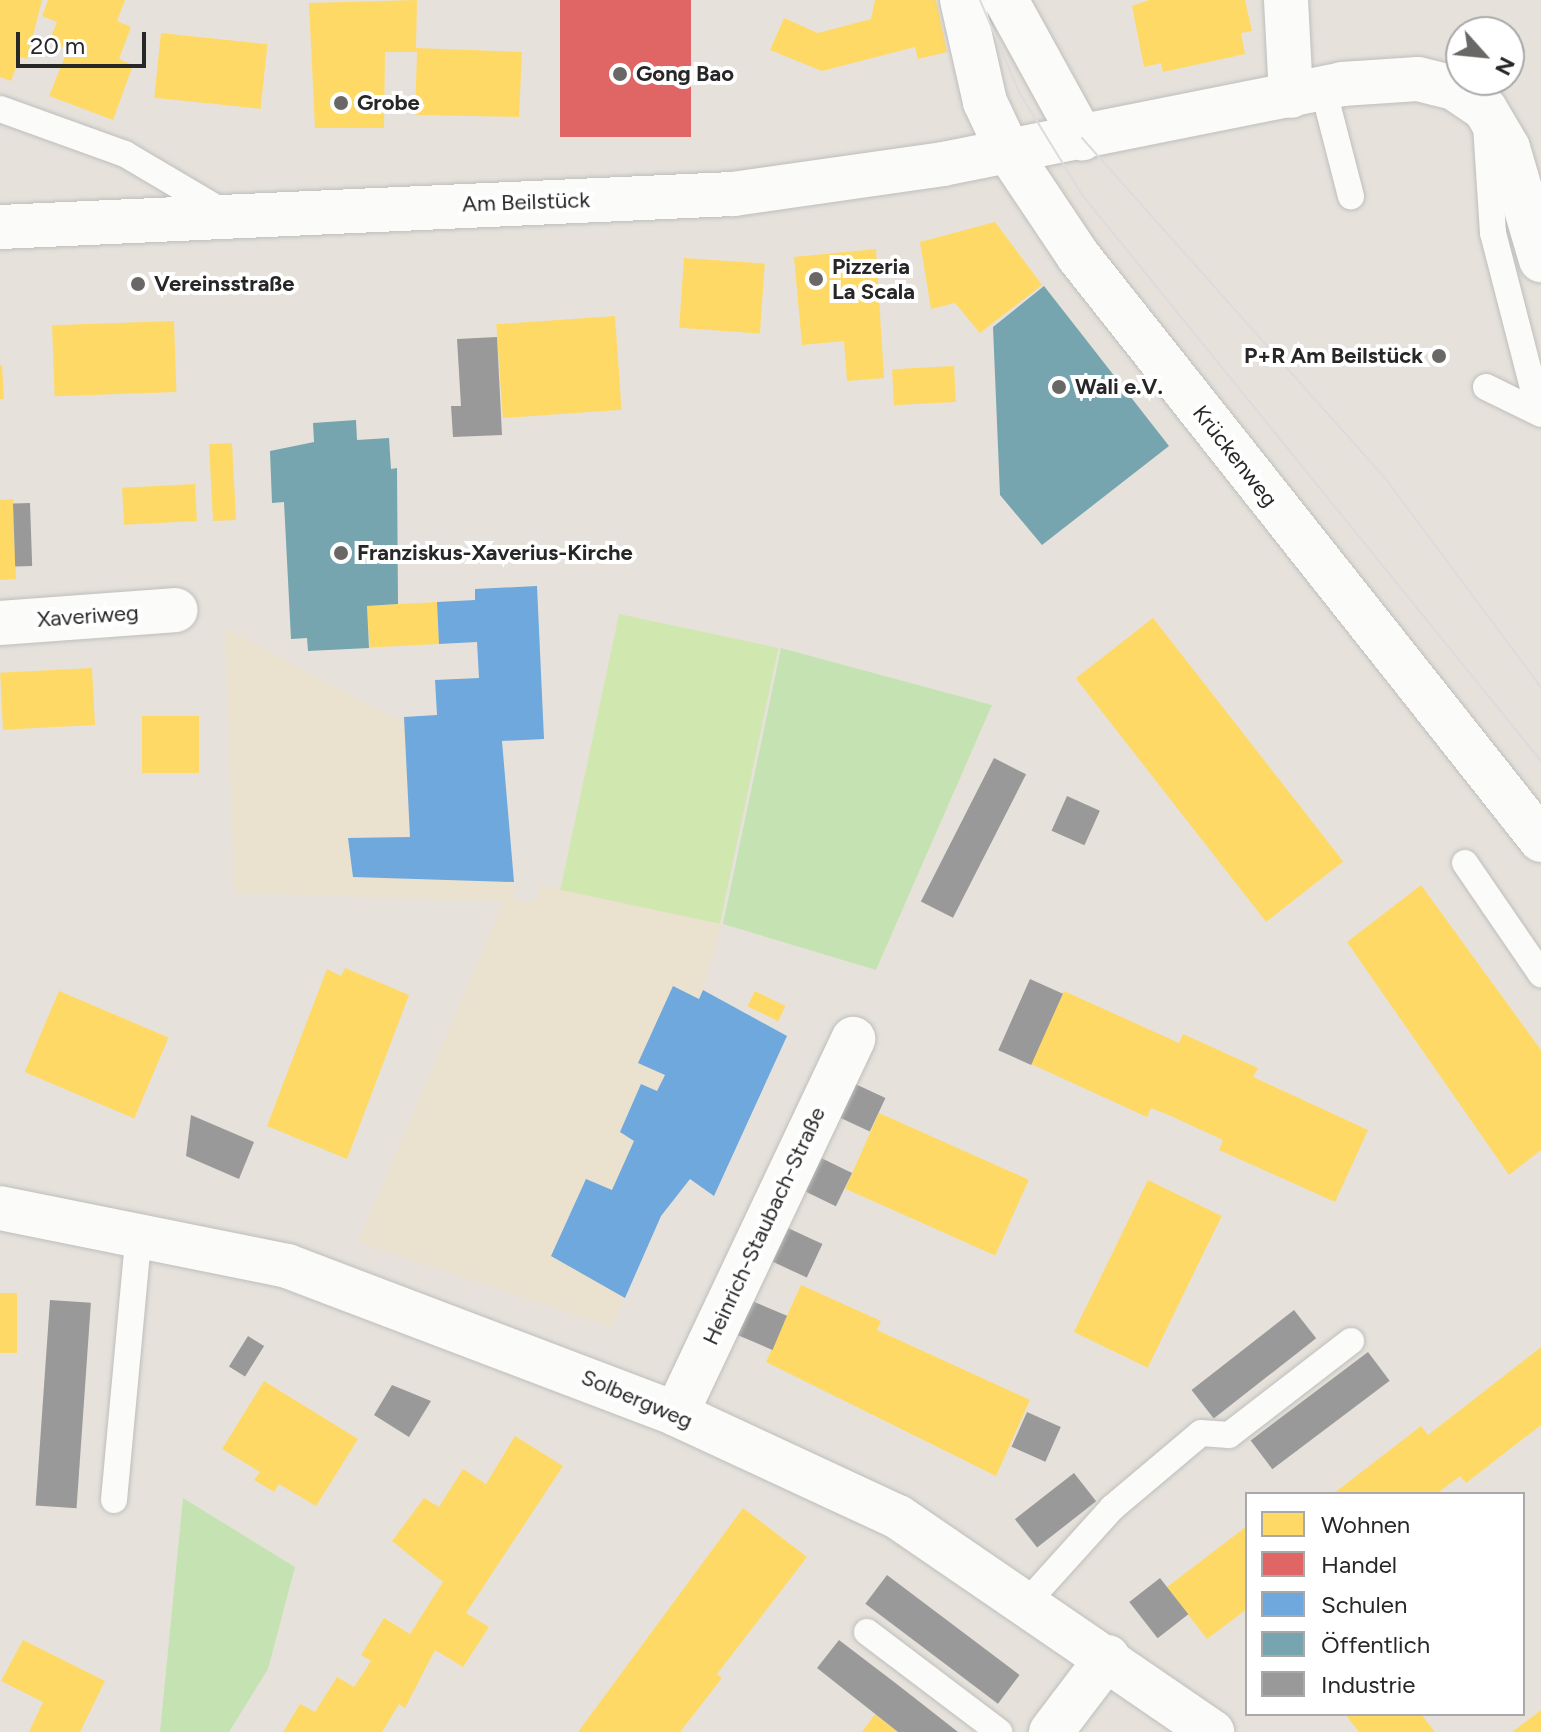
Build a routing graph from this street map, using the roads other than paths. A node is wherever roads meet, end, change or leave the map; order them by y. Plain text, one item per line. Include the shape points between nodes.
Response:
1 (962, 0) edge
2 (1006, 0) edge
3 (1286, 0) edge
4 (1307, 92) junction
5 (0, 109) edge
6 (1485, 109) junction
7 (1046, 145) junction
8 (1351, 196) dead end
9 (233, 218) junction
10 (0, 227) edge
11 (1541, 260) edge
12 (1486, 387) dead end
13 (1540, 412) edge
14 (176, 610) dead end
15 (0, 623) edge
16 (1541, 840) edge
17 (1465, 863) dead end
18 (1541, 974) edge
19 (853, 1039) dead end
20 (0, 1208) edge
21 (139, 1233) junction
22 (1351, 1341) dead end
23 (676, 1414) junction
24 (114, 1500) dead end
25 (1029, 1600) junction
26 (867, 1632) dead end
27 (1108, 1657) junction
28 (999, 1732) edge
29 (1051, 1732) edge
30 (1212, 1732) edge

1 - 7 street, Krückenweg via 985,102
2 - 7 street
3 - 4 street
4 - 6 street via 1418,79 1454,88
4 - 7 street
4 - 8 lane
5 - 9 lane via 125,154
6 - 11 street via 1508,148
6 - 13 lane via 1493,233
7 - 9 street, Am Beilstück via 733,194
7 - 16 street, Krückenweg via 1079,257
9 - 10 street, Am Beilstück
12 - 13 lane
14 - 15 street, Xaveriweg
17 - 18 lane
19 - 23 street, Heinrich-Staubach-Straße
20 - 21 street, Solbergweg
21 - 23 street, Solbergweg via 287,1266
21 - 24 lane
22 - 25 lane via 1229,1435 1201,1433 1112,1508
23 - 25 street, Solbergweg via 898,1517
25 - 27 street, Solbergweg
26 - 28 lane
27 - 29 street
27 - 30 street, Solbergweg

